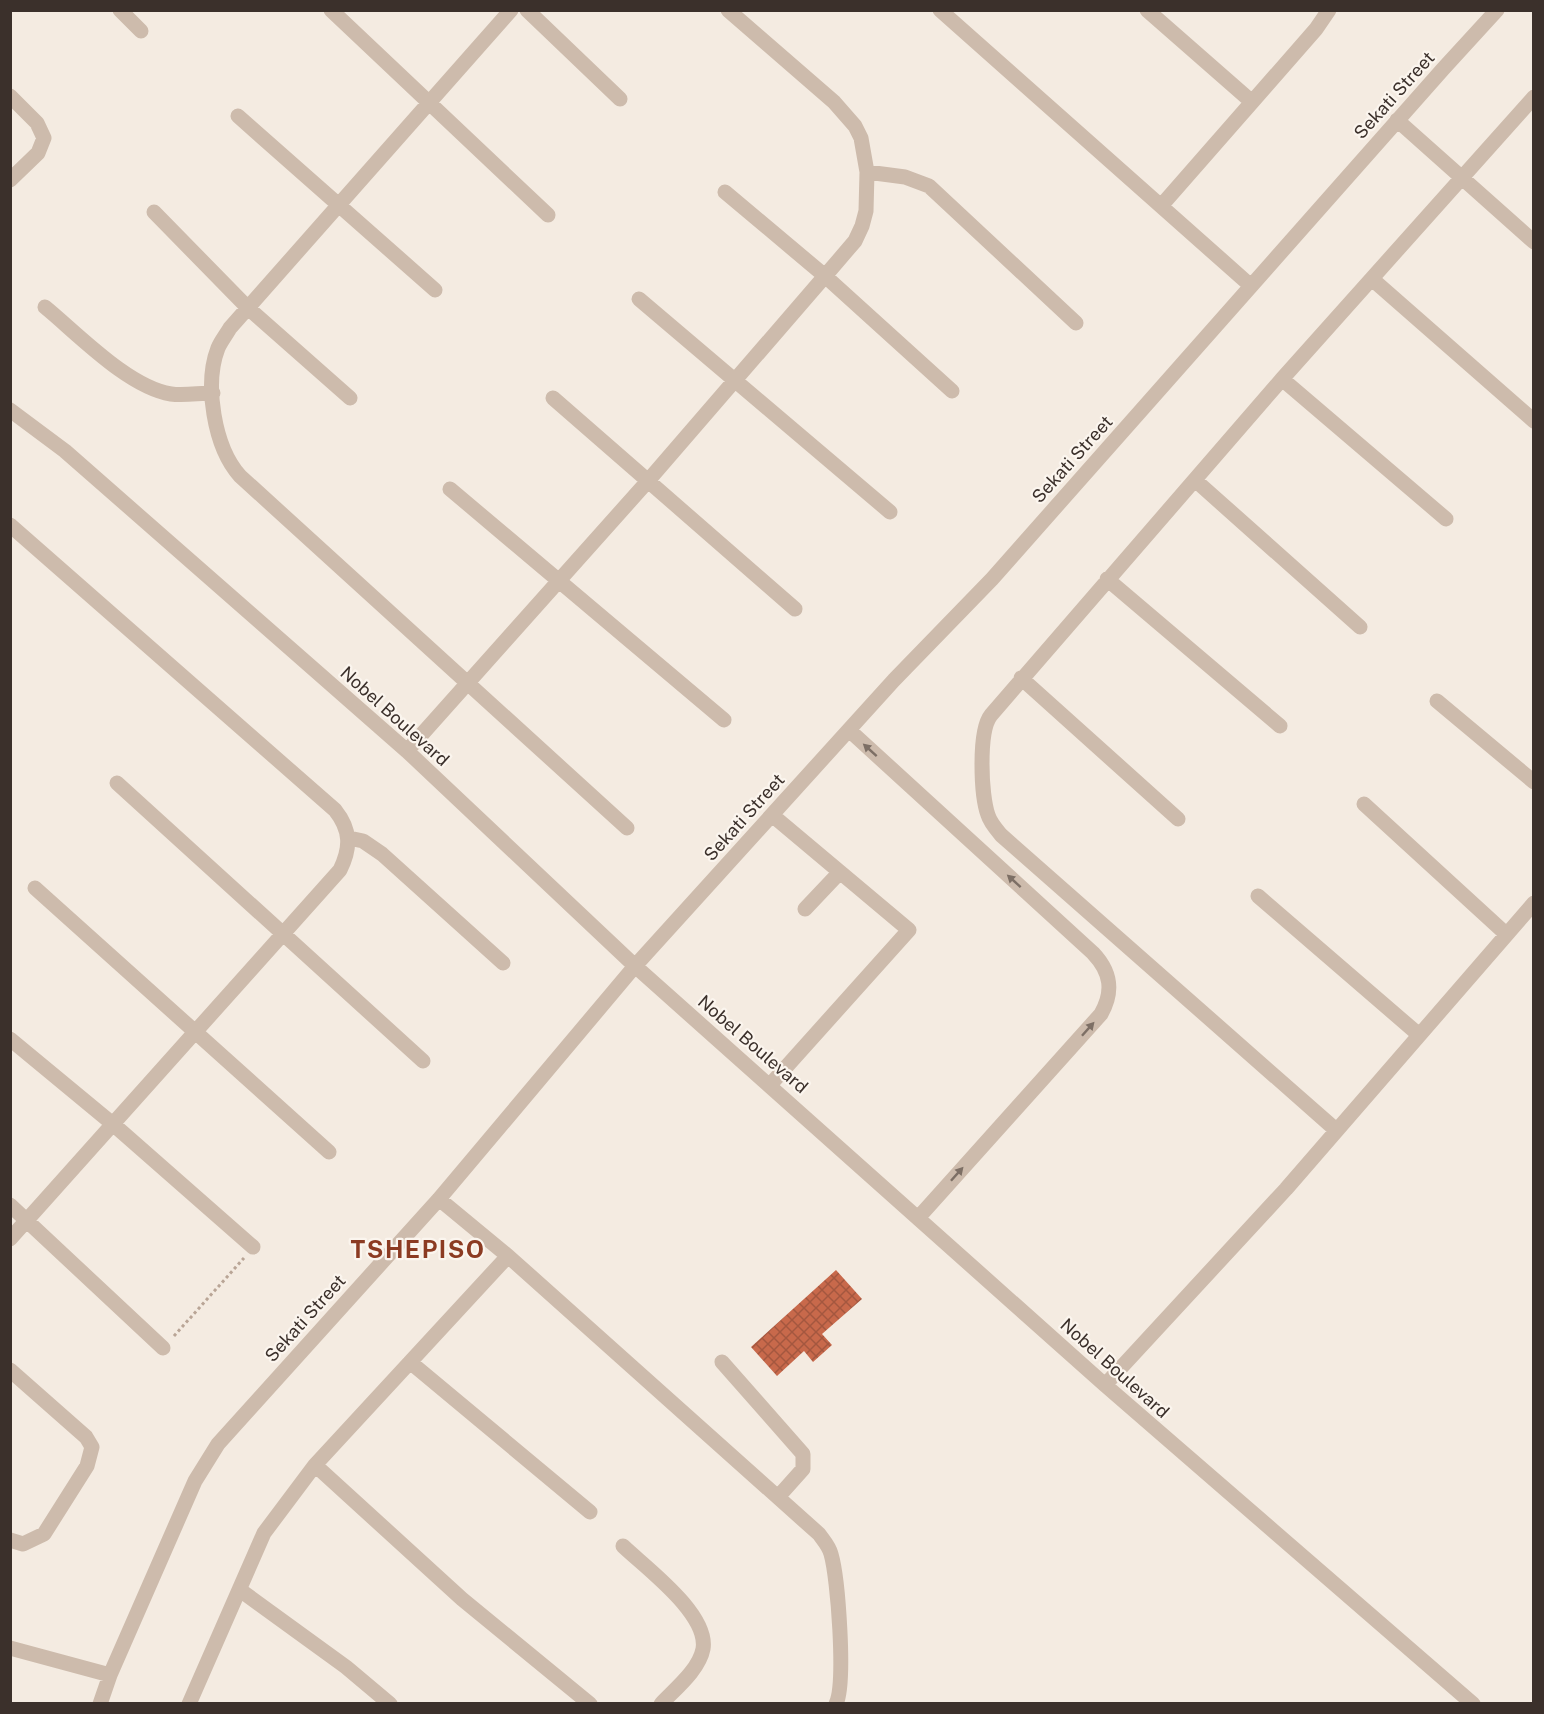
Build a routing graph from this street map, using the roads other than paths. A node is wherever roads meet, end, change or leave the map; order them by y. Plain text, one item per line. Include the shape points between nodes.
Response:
1 (120, 10) edge
2 (331, 10) edge
3 (511, 10) edge
4 (527, 10) edge
5 (728, 10) edge
6 (940, 10) edge
7 (1329, 10) edge
8 (1497, 10) edge
9 (1147, 11) edge
10 (141, 31) dead end
11 (10, 96) edge
12 (1533, 97) edge
13 (620, 99) dead end
14 (1252, 102) junction
15 (428, 104) junction
16 (238, 116) dead end
17 (1397, 120) junction
18 (867, 172) junction
19 (1460, 177) junction
20 (10, 180) edge
21 (725, 192) dead end
22 (338, 205) junction
23 (1161, 206) junction
24 (154, 212) dead end
25 (548, 215) dead end
26 (1533, 242) edge
27 (825, 276) junction
28 (1372, 279) junction
29 (1251, 286) junction
30 (435, 290) dead end
31 (639, 298) dead end
32 (45, 307) dead end
33 (248, 308) junction
34 (1076, 323) dead end
35 (1282, 379) junction
36 (733, 380) junction
37 (952, 391) dead end
38 (213, 393) junction
39 (350, 398) dead end
40 (552, 398) dead end
41 (10, 410) edge
42 (1533, 421) edge
43 (1195, 480) junction
44 (647, 482) junction
45 (450, 489) dead end
46 (890, 512) dead end
47 (1446, 519) dead end
48 (10, 525) edge
49 (1107, 579) junction
50 (558, 583) junction
51 (795, 609) dead end
52 (1360, 627) dead end
53 (1021, 678) junction
54 (468, 681) junction
55 (1437, 700) dead end
56 (724, 720) dead end
57 (1280, 726) dead end
58 (849, 730) junction
59 (407, 751) junction
60 (1533, 782) edge
61 (117, 783) dead end
62 (1364, 804) dead end
63 (772, 815) junction
64 (1178, 819) dead end
65 (627, 828) dead end
66 (349, 838) junction
67 (840, 872) junction
68 (34, 888) dead end
69 (1258, 896) dead end
70 (1533, 903) edge
71 (805, 909) dead end
72 (1506, 934) junction
73 (282, 935) junction
74 (503, 963) dead end
75 (635, 966) junction
76 (196, 1030) junction
77 (1418, 1034) junction
78 (10, 1039) edge
79 (423, 1061) dead end
80 (770, 1084) junction
81 (114, 1125) junction
82 (1336, 1130) junction
83 (329, 1152) dead end
84 (439, 1199) junction
85 (10, 1205) edge
86 (918, 1218) junction
87 (28, 1220) junction
88 (10, 1239) edge
89 (253, 1247) road end
90 (508, 1256) junction
91 (163, 1348) road end
92 (410, 1362) junction
93 (722, 1362) dead end
94 (10, 1370) edge
95 (1105, 1386) junction
96 (315, 1465) junction
97 (778, 1497) junction
98 (590, 1512) dead end
99 (10, 1540) edge
100 (623, 1546) dead end
101 (240, 1590) junction
102 (10, 1648) edge
103 (110, 1675) junction
104 (100, 1704) edge
105 (189, 1704) edge
106 (390, 1704) edge
107 (590, 1704) edge
108 (661, 1704) edge
109 (837, 1704) edge
110 (1473, 1704) edge

1 - 10 street
2 - 15 street
3 - 15 street
4 - 13 street
5 - 18 street via 845,114 861,138
6 - 23 street
7 - 14 street
8 - 17 street, Sekati Street
9 - 14 street
11 - 20 street via 37,123 44,138 38,153
12 - 19 street
14 - 23 street
15 - 22 street
15 - 25 street
16 - 22 street
17 - 19 street
17 - 29 street, Sekati Street
18 - 27 street via 862,226 855,241
18 - 34 street via 905,177 929,186
19 - 26 street
19 - 28 street
21 - 27 street
22 - 30 street
22 - 33 street
23 - 29 street
24 - 33 street
27 - 36 street
27 - 37 street
28 - 35 street
28 - 42 street
29 - 58 street, Sekati Street via 992,579
31 - 36 street
32 - 38 street via 127,374 149,386 171,394
33 - 38 street via 218,347 213,365
33 - 39 street
35 - 43 street
35 - 47 street
36 - 44 street
36 - 46 street
38 - 54 street via 220,442 231,466
40 - 44 street
41 - 59 street, Nobel Boulevard via 65,451
43 - 49 street
43 - 52 street
44 - 50 street
44 - 51 street
45 - 50 street
48 - 66 street via 335,810
49 - 53 street
49 - 57 street
50 - 54 street
50 - 56 street
53 - 64 street
53 - 82 street via 990,714 983,729 986,801 994,826
54 - 59 street
54 - 65 street
55 - 60 street
58 - 63 street, Sekati Street
86 -> 58 street via 1101,1014 1111,988 1104,965 1093,953
59 - 75 street, Nobel Boulevard
61 - 73 street
62 - 72 street
63 - 67 street
63 - 75 street, Sekati Street
66 - 73 street via 340,870
66 - 74 street via 363,841 382,854
67 - 71 street
67 - 80 street via 909,930
68 - 76 street
69 - 77 street
70 - 72 street
72 - 77 street
73 - 76 street
73 - 79 street
75 - 80 street, Nobel Boulevard
75 - 84 street, Sekati Street
76 - 81 street
76 - 83 street
77 - 82 street
78 - 81 street
80 - 86 street, Nobel Boulevard
81 - 87 street
81 - 89 street
82 - 95 street
84 - 90 street
84 - 103 street, Sekati Street via 218,1444 205,1463
85 - 87 street
86 - 95 street, Nobel Boulevard
87 - 88 street
87 - 91 street
90 - 92 street
90 - 97 street
92 - 96 street
92 - 98 street
93 - 97 street via 803,1454 803,1469
94 - 99 street via 86,1437 92,1447 87,1466 44,1534 23,1544
95 - 110 street, Nobel Boulevard
96 - 101 street via 264,1533
96 - 107 street via 462,1599
97 - 109 street via 819,1534 831,1554 842,1684
100 - 108 street via 681,1600 703,1636 698,1662
101 - 105 street
101 - 106 street
102 - 103 street
103 - 104 street, Sekati Street

